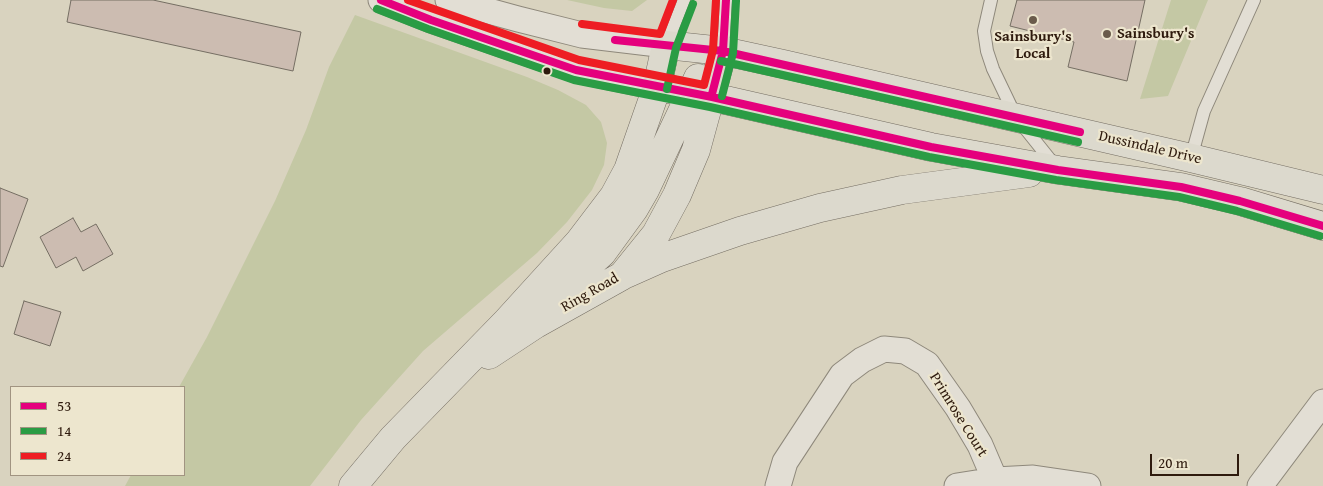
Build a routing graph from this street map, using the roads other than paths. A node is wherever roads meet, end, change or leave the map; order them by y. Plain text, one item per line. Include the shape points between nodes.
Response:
1 (381, 0) edge
2 (448, 0) edge
3 (684, 0) edge
4 (726, 0) edge
5 (991, 0) edge
6 (1254, 0) edge
7 (666, 45) junction
8 (723, 51) junction
9 (657, 87) junction
10 (701, 94) junction
11 (1016, 117) junction
12 (1191, 158) junction
13 (1058, 170) junction
14 (1323, 190) edge
15 (1323, 226) edge
16 (622, 276) junction
17 (508, 320) junction
18 (450, 380) junction
19 (1323, 402) edge
20 (995, 480) junction
21 (353, 486) edge
22 (778, 486) edge
23 (957, 486) edge
24 (1088, 486) edge
25 (1260, 486) edge

1 - 9 street, Dussindale Drive via 576,70
2 - 7 street, Dussindale Drive via 582,34
3 - 7 lane
4 - 8 lane
5 - 11 lane via 984,31 987,51
6 - 12 lane via 1204,111
7 - 8 highway, Dussindale Drive
7 - 9 highway, Ring Road
8 - 10 highway via 703,69
8 - 11 highway, Dussindale Drive
9 - 10 highway, Dussindale Drive
9 - 17 highway, Ring Road via 628,170 614,196 579,242
10 - 13 highway, Dussindale Drive via 931,147
10 - 16 highway, Ring Road via 696,150 677,195 656,234
10 - 17 highway via 677,124 648,186 602,253 552,295
11 - 12 highway, Dussindale Drive
11 - 13 lane
12 - 14 highway, Dussindale Drive
13 - 15 highway, Dussindale Drive via 1181,187
13 - 16 highway via 911,189 820,208 740,231 662,258
16 - 18 highway, Ring Road via 536,324
17 - 18 highway, Ring Road
18 - 21 highway, Ring Road via 393,438
19 - 25 street
20 - 22 street, Primrose Court via 980,445 927,364 905,351 884,349 842,375 784,462
20 - 23 street
20 - 24 street via 1033,478

